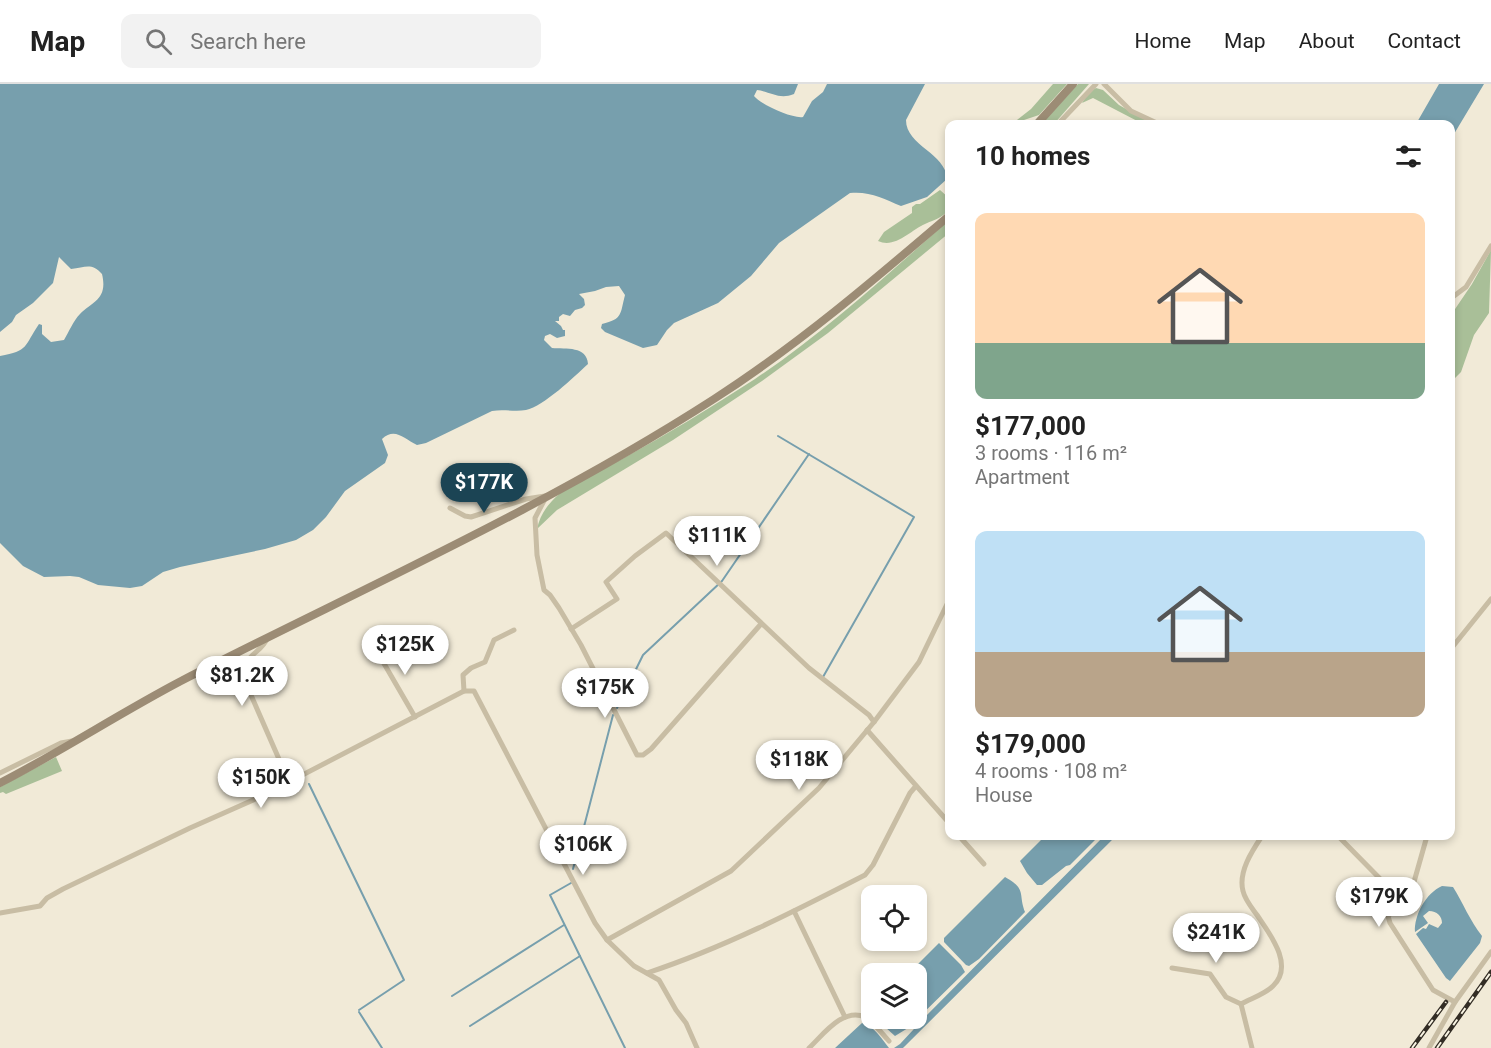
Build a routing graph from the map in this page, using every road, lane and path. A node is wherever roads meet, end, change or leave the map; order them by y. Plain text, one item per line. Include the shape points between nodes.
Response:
1 (1073, 84) edge
2 (1096, 84) edge
3 (1104, 84) edge
4 (1041, 120) edge
5 (1062, 120) edge
6 (1151, 120) edge
7 (945, 219) edge
8 (1491, 246) edge
9 (1455, 295) edge
10 (547, 496) junction
11 (450, 508) dead end
12 (1491, 599) edge
13 (945, 608) edge
14 (761, 624) junction
15 (571, 628) junction
16 (514, 630) dead end
17 (269, 636) junction
18 (1455, 644) edge
19 (375, 648) dead end
20 (464, 691) junction
21 (415, 717) junction
22 (874, 722) junction
23 (867, 730) junction
24 (77, 740) junction
25 (0, 773) edge
26 (289, 782) junction
27 (0, 783) edge
28 (916, 786) junction
29 (945, 819) edge
30 (963, 840) edge
31 (1260, 840) edge
32 (1342, 840) edge
33 (1426, 840) edge
34 (984, 864) dead end
35 (1401, 900) junction
36 (794, 911) junction
37 (0, 913) edge
38 (607, 940) junction
39 (1491, 952) edge
40 (1172, 968) dead end
41 (648, 973) junction
42 (1455, 1002) junction
43 (1241, 1004) junction
44 (846, 1017) junction
45 (889, 1041) dead end
46 (697, 1048) edge
47 (809, 1048) edge
48 (1252, 1048) edge
49 (1429, 1048) edge

1 - 4 street
2 - 5 street
3 - 6 street via 1131,111
7 - 10 street via 864,289 756,371 648,440
8 - 9 street via 1466,286
10 - 11 street via 471,517
10 - 15 street via 535,518 542,580 544,590
10 - 17 street
12 - 18 street
13 - 22 street via 919,662
14 - 15 street via 666,533 606,582 617,599
14 - 15 street via 651,749 640,756
14 - 22 street
16 - 20 street via 494,640 485,662 463,675
17 - 24 street
17 - 26 street via 249,657 244,679
19 - 21 street
20 - 21 street
20 - 38 street via 474,691
21 - 26 street
22 - 23 street
23 - 28 street
23 - 38 street via 819,788 731,871
24 - 25 street via 61,743
24 - 27 street
26 - 37 street via 63,889 40,906
28 - 29 street
28 - 36 street via 865,875
30 - 34 street
31 - 43 street via 1244,870 1242,890 1272,937 1280,971 1271,988
32 - 35 street
33 - 35 street via 1410,896
35 - 42 street via 1388,916 1390,923 1433,990
36 - 41 street
36 - 44 street
38 - 41 street via 634,966
39 - 42 street
40 - 43 street via 1210,974 1226,997
41 - 46 street via 659,980
42 - 49 street
43 - 48 street
44 - 45 street via 867,1018
44 - 47 street

